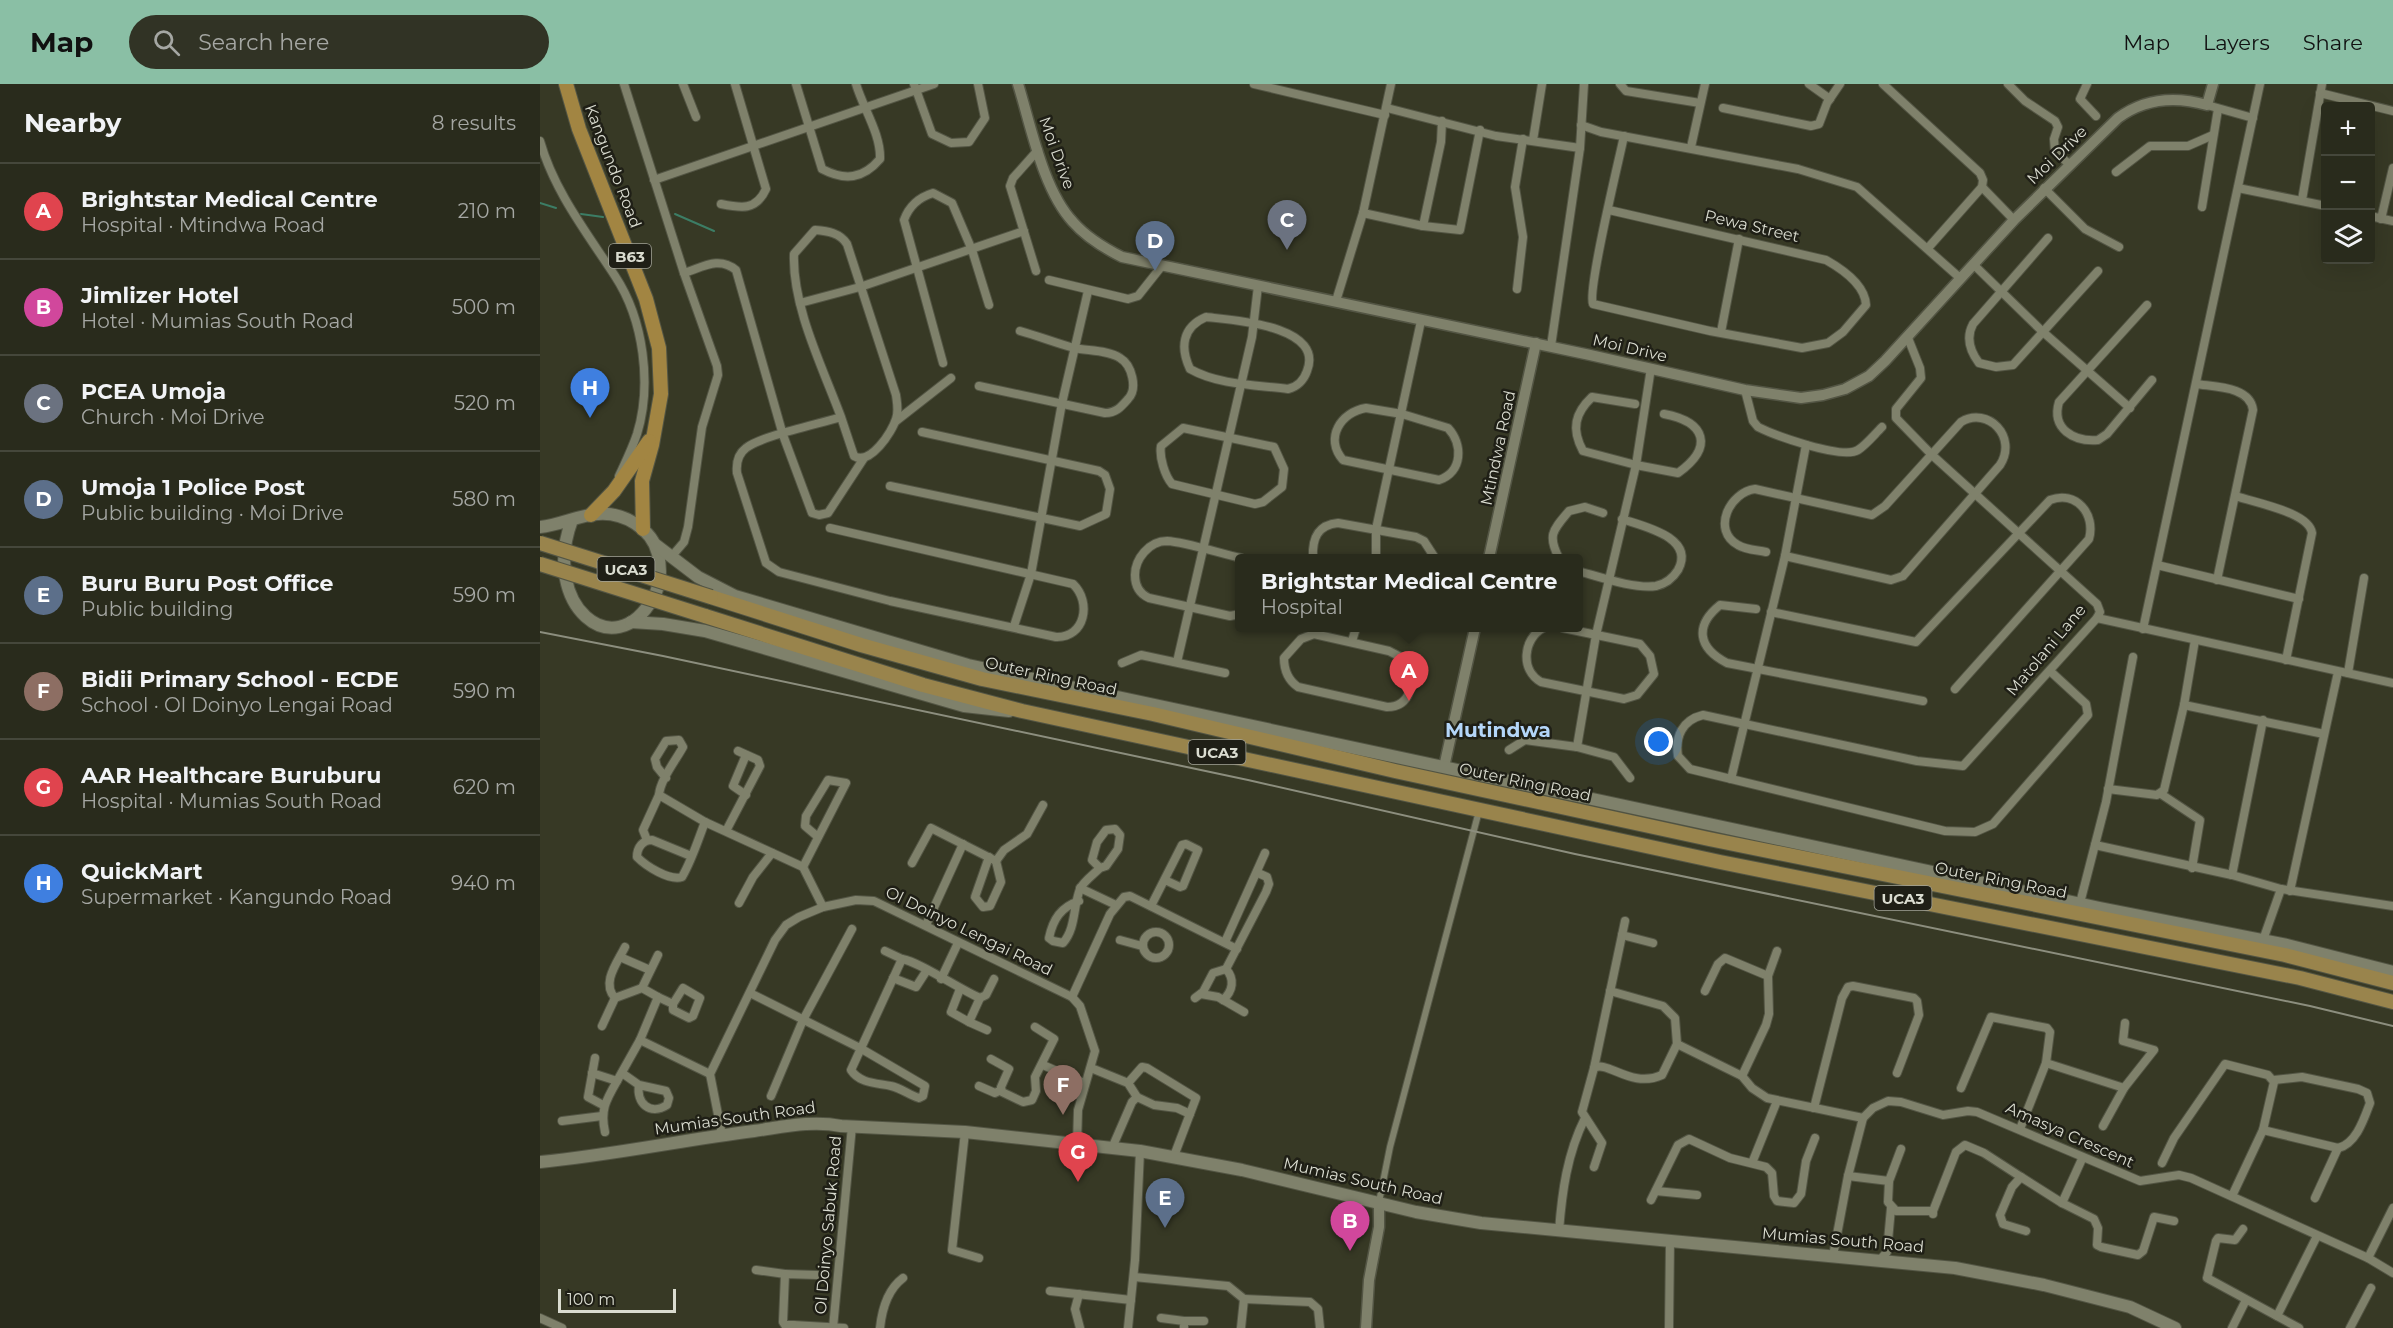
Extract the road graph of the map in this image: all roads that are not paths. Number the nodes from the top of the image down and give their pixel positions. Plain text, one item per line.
1 (566, 84) edge
2 (624, 84) edge
3 (683, 84) edge
4 (735, 84) edge
5 (796, 84) edge
6 (856, 84) edge
7 (934, 84) edge
8 (978, 84) edge
9 (1018, 84) edge
10 (1254, 84) edge
11 (1391, 84) edge
12 (1542, 84) edge
13 (1584, 84) edge
14 (1620, 84) edge
15 (1705, 84) edge
16 (1809, 84) edge
17 (1840, 84) edge
18 (1883, 84) edge
19 (2008, 84) edge
20 (2087, 84) edge
21 (2213, 84) edge
22 (2260, 84) edge
23 (915, 87) edge
24 (2321, 88) edge
25 (1830, 99) junction
26 (1700, 103) junction
27 (2213, 107) junction
28 (864, 108) junction
29 (1723, 108) dead end
30 (1386, 111) junction
31 (2393, 111) edge
32 (2096, 116) dead end
33 (696, 117) dead end
34 (2253, 118) junction
35 (1442, 121) junction
36 (1581, 125) junction
37 (807, 126) junction
38 (1480, 130) junction
39 (2213, 135) junction
40 (1624, 136) junction
41 (1523, 139) junction
42 (1533, 140) junction
43 (540, 141) edge
44 (754, 144) junction
45 (1691, 147) junction
46 (1580, 148) junction
47 (1038, 150) junction
48 (2068, 164) junction
49 (2393, 168) edge
50 (2116, 171) dead end
51 (654, 180) junction
52 (1982, 187) junction
53 (2044, 188) junction
54 (2238, 188) junction
55 (2302, 200) junction
56 (721, 204) dead end
57 (2321, 205) edge
58 (2202, 207) dead end
59 (1609, 210) junction
60 (1363, 213) junction
61 (2375, 218) edge
62 (2014, 219) junction
63 (2380, 219) junction
64 (2393, 221) edge
65 (1423, 226) junction
66 (1024, 231) junction
67 (1739, 238) junction
68 (2048, 238) dead end
69 (2118, 247) dead end
70 (1928, 248) junction
71 (972, 250) junction
72 (1973, 264) junction
73 (917, 266) junction
74 (1161, 267) junction
75 (1036, 271) dead end
76 (2098, 271) dead end
77 (684, 273) junction
78 (1960, 278) junction
79 (1049, 280) dead end
80 (1258, 286) junction
81 (860, 287) junction
82 (1517, 289) dead end
83 (1088, 291) junction
84 (1999, 292) junction
85 (1336, 301) junction
86 (800, 303) junction
87 (989, 305) dead end
88 (2147, 305) dead end
89 (1420, 321) junction
90 (1252, 323) junction
91 (1020, 331) dead end
92 (1721, 332) junction
93 (2043, 332) junction
94 (1908, 338) junction
95 (1536, 344) junction
96 (1551, 346) junction
97 (1075, 348) junction
98 (943, 363) dead end
99 (1651, 368) junction
100 (2090, 370) junction
101 (951, 378) dead end
102 (2152, 381) dead end
103 (1239, 383) junction
104 (2196, 384) junction
105 (980, 386) dead end
106 (1745, 390) junction
107 (1062, 403) junction
108 (1635, 404) dead end
109 (2130, 408) junction
110 (1402, 414) junction
111 (1664, 414) dead end
112 (841, 417) junction
113 (896, 422) junction
114 (1882, 428) dead end
115 (922, 432) dead end
116 (653, 434) junction
117 (783, 435) junction
118 (1227, 438) junction
119 (1806, 445) junction
120 (1932, 455) junction
121 (864, 458) junction
122 (1051, 460) junction
123 (1635, 465) junction
124 (1390, 472) junction
125 (890, 486) dead end
126 (614, 491) junction
127 (1977, 494) junction
128 (1215, 495) junction
129 (2236, 496) junction
130 (1797, 498) junction
131 (1603, 513) dead end
132 (591, 515) junction
133 (1043, 516) junction
134 (1622, 519) junction
135 (572, 520) junction
136 (540, 527) edge
137 (830, 528) dead end
138 (643, 529) junction
139 (1376, 529) junction
140 (2018, 531) junction
141 (540, 543) edge
142 (656, 545) junction
143 (1202, 550) junction
144 (1766, 552) dead end
145 (1313, 554) edge
146 (1376, 554) edge
147 (1432, 554) edge
148 (1491, 554) edge
149 (1557, 554) edge
150 (672, 556) junction
151 (1785, 556) junction
152 (1235, 557) edge
153 (540, 564) edge
154 (2157, 565) junction
155 (2062, 570) junction
156 (1583, 572) edge
157 (1031, 574) junction
158 (2364, 578) dead end
159 (1608, 579) junction
160 (2217, 580) junction
161 (546, 582) dead end
162 (2299, 598) junction
163 (1190, 609) junction
164 (1756, 609) dead end
165 (1771, 612) junction
166 (1235, 615) edge
167 (569, 618) dead end
168 (2097, 618) junction
169 (631, 622) junction
170 (1014, 626) junction
171 (2143, 629) junction
172 (1355, 632) edge
173 (1474, 632) edge
174 (1538, 632) edge
175 (1583, 632) edge
176 (1596, 635) junction
177 (2195, 640) junction
178 (1352, 641) junction
179 (2133, 657) dead end
180 (2286, 660) junction
181 (1177, 662) junction
182 (1122, 663) dead end
183 (1758, 669) junction
184 (2050, 671) junction
185 (2338, 672) junction
186 (1225, 673) dead end
187 (2348, 673) junction
188 (1025, 679) junction
189 (2393, 682) edge
190 (1955, 688) dead end
191 (1042, 692) junction
192 (1585, 692) junction
193 (1923, 701) dead end
194 (2184, 705) junction
195 (1022, 711) junction
196 (2263, 720) junction
197 (1745, 726) junction
198 (2325, 734) junction
199 (1577, 747) junction
200 (1509, 750) dead end
201 (1444, 768) junction
202 (666, 778) dead end
203 (1630, 778) dead end
204 (1731, 779) junction
205 (2108, 789) junction
206 (2161, 794) junction
207 (659, 795) junction
208 (746, 795) junction
209 (1043, 805) dead end
210 (1479, 810) junction
211 (705, 822) junction
212 (726, 831) junction
213 (818, 837) junction
214 (647, 840) junction
215 (963, 844) junction
216 (2095, 845) junction
217 (772, 853) junction
218 (1265, 853) dead end
219 (691, 856) junction
220 (992, 859) junction
221 (912, 863) dead end
222 (802, 867) junction
223 (1100, 868) junction
224 (2192, 868) junction
225 (1258, 873) junction
226 (2232, 875) junction
227 (1165, 880) junction
228 (1080, 888) junction
229 (2285, 890) junction
230 (2062, 899) junction
231 (1079, 901) junction
232 (739, 903) dead end
233 (2080, 903) junction
234 (2040, 904) junction
235 (1116, 905) junction
236 (1151, 906) junction
237 (2393, 906) edge
238 (823, 908) junction
239 (1169, 914) junction
240 (1625, 921) dead end
241 (926, 925) junction
242 (852, 929) dead end
243 (1162, 933) junction
244 (1622, 935) junction
245 (1120, 940) dead end
246 (2263, 940) junction
247 (1225, 942) junction
248 (958, 943) junction
249 (1653, 943) dead end
250 (1142, 946) junction
251 (625, 947) dead end
252 (1237, 949) junction
253 (885, 951) dead end
254 (1777, 951) dead end
255 (658, 954) dead end
256 (620, 957) junction
257 (903, 959) junction
258 (1226, 969) junction
259 (650, 970) junction
260 (927, 970) junction
261 (2393, 972) edge
262 (1768, 976) junction
263 (893, 978) junction
264 (941, 979) junction
265 (994, 979) dead end
266 (2393, 982) edge
267 (642, 988) junction
268 (960, 989) junction
269 (1610, 991) junction
270 (1706, 991) dead end
271 (750, 993) junction
272 (658, 997) junction
273 (1072, 997) junction
274 (615, 998) junction
275 (980, 998) junction
276 (1223, 1000) junction
277 (2393, 1002) edge
278 (673, 1004) dead end
279 (1244, 1012) dead end
280 (802, 1020) junction
281 (969, 1022) junction
282 (2125, 1023) dead end
283 (602, 1026) dead end
284 (1035, 1027) dead end
285 (987, 1030) dead end
286 (640, 1040) junction
287 (1677, 1044) junction
288 (860, 1048) junction
289 (595, 1058) dead end
290 (991, 1059) dead end
291 (2046, 1063) junction
292 (1043, 1065) junction
293 (1090, 1068) junction
294 (1594, 1068) junction
295 (592, 1073) junction
296 (622, 1073) junction
297 (1897, 1073) dead end
298 (710, 1074) junction
299 (1742, 1076) junction
300 (2274, 1080) junction
301 (617, 1081) junction
302 (1084, 1083) junction
303 (1128, 1083) junction
304 (639, 1085) dead end
305 (979, 1086) dead end
306 (1961, 1088) dead end
307 (2124, 1088) junction
308 (1001, 1090) junction
309 (771, 1096) dead end
310 (1137, 1097) junction
311 (1777, 1101) junction
312 (603, 1105) junction
313 (1814, 1108) junction
314 (1190, 1114) junction
315 (602, 1116) junction
316 (1585, 1118) junction
317 (1863, 1118) junction
318 (562, 1121) dead end
319 (852, 1126) junction
320 (2103, 1126) dead end
321 (2020, 1129) junction
322 (2263, 1130) junction
323 (605, 1132) dead end
324 (965, 1132) junction
325 (722, 1135) junction
326 (1815, 1138) dead end
327 (1077, 1145) junction
328 (1112, 1148) junction
329 (2338, 1148) junction
330 (1901, 1149) dead end
331 (1140, 1151) junction
332 (1174, 1156) junction
333 (2082, 1159) junction
334 (540, 1162) edge
335 (1752, 1163) junction
336 (2162, 1163) dead end
337 (1594, 1167) dead end
338 (1848, 1176) junction
339 (2021, 1177) junction
340 (1889, 1181) junction
341 (1656, 1191) junction
342 (1696, 1195) dead end
343 (2232, 1196) junction
344 (2315, 1198) dead end
345 (1651, 1200) dead end
346 (1378, 1202) junction
347 (2062, 1203) junction
348 (1400, 1208) junction
349 (1891, 1208) junction
350 (2393, 1208) edge
351 (2174, 1221) dead end
352 (1379, 1227) junction
353 (2243, 1229) dead end
354 (1559, 1231) junction
355 (2026, 1231) dead end
356 (2317, 1236) junction
357 (1671, 1241) junction
358 (1833, 1256) junction
359 (979, 1258) dead end
360 (2368, 1258) junction
361 (1879, 1261) junction
362 (756, 1270) dead end
363 (2393, 1273) edge
364 (785, 1274) junction
365 (817, 1275) dead end
366 (1134, 1277) junction
367 (903, 1278) dead end
368 (2371, 1288) dead end
369 (1050, 1291) dead end
370 (1079, 1294) junction
371 (1131, 1299) junction
372 (1244, 1299) junction
373 (2246, 1300) junction
374 (2277, 1316) junction
375 (540, 1318) edge
376 (1161, 1318) dead end
377 (1204, 1321) dead end
378 (1184, 1324) edge
379 (793, 1326) edge
380 (833, 1327) edge
381 (562, 1328) edge
382 (844, 1328) edge
383 (880, 1328) edge
384 (1080, 1328) edge
385 (1128, 1328) edge
386 (1241, 1328) edge
387 (1320, 1328) edge
388 (1366, 1328) edge
389 (1669, 1328) edge
390 (2175, 1328) edge
391 (2232, 1328) edge
392 (2299, 1328) edge
393 (2350, 1328) edge

1 - 116 highway, Kangundo Road / B63
2 - 51 street
3 - 33 street
4 - 44 street
5 - 37 street
6 - 28 street
7 - 23 street
8 - 23 street
9 - 47 street, Moi Drive
10 - 30 street
11 - 30 street
12 - 42 street
13 - 36 street
14 - 26 street
15 - 26 street
16 - 25 street
17 - 25 street
18 - 52 street
19 - 48 street
20 - 32 street
21 - 27 street
22 - 34 street
23 - 28 street
24 - 31 street
24 - 55 street
25 - 29 street
26 - 45 street
27 - 34 street
27 - 39 street
27 - 48 street, Moi Drive
28 - 37 street
28 - 37 street
30 - 35 street
30 - 60 street
34 - 54 street
35 - 38 street
35 - 65 street
36 - 40 street
36 - 46 street
37 - 44 street
38 - 41 street
38 - 65 street
39 - 50 street
39 - 58 street
40 - 45 street
40 - 59 street
41 - 42 street
41 - 82 street
42 - 46 street
43 - 126 street
44 - 51 street
44 - 56 street
45 - 70 street
46 - 96 street
47 - 66 street
47 - 74 street, Moi Drive
48 - 53 street, Moi Drive
49 - 63 street
51 - 77 street
52 - 62 street
52 - 70 street
53 - 62 street, Moi Drive
53 - 69 street
54 - 55 street
54 - 104 street
55 - 57 street
59 - 67 street, Pewa Street
59 - 92 street
60 - 65 street
60 - 85 street
61 - 63 street
62 - 72 street, Moi Drive
63 - 64 street
66 - 71 street
66 - 75 street
67 - 92 street
67 - 92 street, Pewa Street
68 - 84 street
70 - 78 street
71 - 73 street
71 - 73 street
71 - 87 street
72 - 78 street, Moi Drive
72 - 84 street
73 - 81 street
73 - 98 street
74 - 80 street, Moi Drive
74 - 83 street
76 - 93 street
77 - 117 street
77 - 150 street
78 - 94 street, Moi Drive
79 - 83 street
80 - 85 street, Moi Drive
80 - 90 street
81 - 86 street
81 - 86 street
81 - 113 street
83 - 97 street
84 - 93 street
84 - 93 street
85 - 89 street, Moi Drive
86 - 112 street
88 - 100 street
89 - 95 street, Moi Drive
89 - 110 street
90 - 103 street
90 - 103 street
90 - 103 street
91 - 97 street
93 - 100 street
94 - 106 street, Moi Drive
94 - 120 street, Matolani Lane
95 - 96 street, Moi Drive
95 - 148 street, Mtindwa Road
96 - 99 street, Moi Drive
97 - 107 street
97 - 107 street
99 - 106 street, Moi Drive
99 - 123 street
100 - 109 street
100 - 109 street
101 - 113 street
102 - 109 street
103 - 118 street
104 - 129 street
104 - 154 street
105 - 107 street
106 - 119 street
107 - 122 street
108 - 123 street
110 - 124 street
110 - 124 street
110 - 124 street
111 - 123 street
112 - 117 street
112 - 121 street
113 - 121 street
114 - 119 street
115 - 122 street
116 - 126 highway
116 - 138 highway, Kangundo Road
117 - 121 street
117 - 170 street
118 - 128 street
118 - 128 street
118 - 128 street
119 - 130 street
120 - 127 street, Matolani Lane
120 - 127 street
120 - 130 street
122 - 133 street
122 - 133 street
123 - 134 street
124 - 139 street
125 - 133 street
126 - 132 highway
127 - 140 street, Matolani Lane
127 - 151 street
128 - 143 street
129 - 160 street
129 - 162 street
130 - 144 street
130 - 151 street
131 - 149 street
132 - 135 main road
132 - 138 main road
133 - 157 street
134 - 159 street
134 - 159 street
135 - 136 main road
135 - 161 main road
137 - 157 street
138 - 142 main road
139 - 145 street
139 - 146 street
139 - 147 street
140 - 155 street, Matolani Lane
140 - 155 street
140 - 165 street
141 - 191 main road, Outer Ring Road / UCA3, bridge
142 - 150 main road, UCA3
142 - 169 main road
143 - 152 street
143 - 163 street
143 - 163 street
150 - 188 main road, UCA3
151 - 165 street
153 - 195 main road, UCA3, bridge
154 - 160 street
154 - 171 street
155 - 168 street, Matolani Lane
155 - 190 street
156 - 159 street
157 - 170 street
157 - 170 street
158 - 187 street
159 - 176 street
160 - 162 street
162 - 180 street
163 - 166 street
163 - 181 street
164 - 183 street
165 - 183 street
167 - 169 main road
168 - 171 street
168 - 184 street, Matolani Lane
169 - 195 main road, UCA3
171 - 177 street
172 - 178 street
173 - 201 street
174 - 192 street
175 - 176 street
176 - 192 street
176 - 192 street
177 - 180 street
177 - 194 street
178 - 178 street
179 - 205 street
180 - 185 street
181 - 182 street
181 - 186 street
183 - 193 street
183 - 197 street
184 - 197 street, Matolani Lane
184 - 204 street
185 - 187 street
185 - 198 street
187 - 189 street
188 - 191 main road
188 - 201 main road, UCA3
191 - 234 main road, Outer Ring Road / UCA3
192 - 199 street
194 - 196 street
194 - 206 street
195 - 210 main road, UCA3
196 - 198 street
196 - 226 street
197 - 204 street
197 - 204 street
198 - 229 street
199 - 200 street
199 - 203 street
201 - 230 main road, UCA3
202 - 207 street
205 - 206 street
205 - 216 street
206 - 224 street
207 - 211 street
207 - 214 street
208 - 208 street
208 - 212 street
209 - 220 street
210 - 277 main road, UCA3
210 - 346 street
211 - 212 street
211 - 219 street
212 - 217 street
213 - 213 street
213 - 222 street
214 - 219 street
214 - 219 street
215 - 220 street
215 - 221 street
215 - 241 street
216 - 224 street
216 - 233 street
217 - 222 street
217 - 232 street
218 - 225 street
220 - 220 street
222 - 238 street
223 - 223 street
223 - 228 street
224 - 226 street
225 - 247 street
225 - 252 street
226 - 229 street
227 - 227 street
227 - 236 street
228 - 231 street
228 - 235 street
229 - 237 street
229 - 246 street
230 - 233 main road, Outer Ring Road / UCA3
230 - 234 main road
231 - 231 street
233 - 246 main road, Outer Ring Road / UCA3
234 - 266 main road, Outer Ring Road / UCA3
235 - 236 street
235 - 273 street
236 - 239 street
238 - 241 street, Ol Doinyo Lengai Road
238 - 271 street, Ol Doinyo Lengai Road
239 - 243 street
239 - 247 street
240 - 244 street
241 - 248 street, Ol Doinyo Lengai Road
242 - 280 street
243 - 250 street
243 - 250 street
244 - 249 street
244 - 269 street
245 - 250 street
246 - 261 main road, Outer Ring Road / UCA3
247 - 252 street
248 - 264 street
248 - 273 street, Ol Doinyo Lengai Road
251 - 256 street
252 - 258 street
253 - 257 street
254 - 262 street
255 - 259 street
256 - 259 street
256 - 274 street
257 - 260 street
257 - 263 street
258 - 276 street
258 - 276 street
259 - 267 street
260 - 263 street
260 - 264 street
262 - 270 street
262 - 299 street
263 - 288 street
264 - 268 street
265 - 275 street
267 - 272 street
267 - 274 street
268 - 275 street
268 - 281 street
269 - 287 street
269 - 294 street
271 - 280 street
271 - 298 street, Ol Doinyo Lengai Road
272 - 278 street
272 - 286 street
273 - 293 street
274 - 283 street
275 - 281 street
276 - 279 street
280 - 288 street
280 - 309 street
281 - 285 street
282 - 307 street
284 - 292 street
286 - 296 street
286 - 298 street
287 - 294 street
287 - 299 street
288 - 288 street
289 - 295 street
290 - 308 street
291 - 306 street
291 - 307 street
291 - 321 street
292 - 302 street
292 - 308 street
293 - 302 street
293 - 303 street
294 - 316 street
295 - 301 street
295 - 312 street
296 - 301 street
296 - 304 street
297 - 313 street
298 - 325 street
299 - 311 street
300 - 322 street
300 - 329 street
300 - 336 street
301 - 312 street
302 - 327 street
303 - 310 street
303 - 314 street
305 - 308 street
307 - 320 street
310 - 314 street
310 - 328 street
311 - 313 street
311 - 335 street
312 - 315 street
313 - 317 street
314 - 332 street
315 - 318 street
315 - 323 street
316 - 337 street
316 - 354 street
317 - 321 street, Amasya Crescent
317 - 338 street
319 - 324 main road, Mumias South Road
319 - 325 main road, Mumias South Road
319 - 380 street, Ol Doinyo Sabuk Road
321 - 333 street, Amasya Crescent
322 - 329 street
322 - 343 street
324 - 327 main road, Mumias South Road
324 - 359 street
325 - 334 main road, Mumias South Road
326 - 335 street
327 - 328 main road, Mumias South Road
328 - 331 main road, Mumias South Road
329 - 344 street
330 - 340 street
331 - 332 main road, Mumias South Road
331 - 366 street
332 - 346 main road, Mumias South Road
333 - 343 street, Amasya Crescent
333 - 347 street
335 - 341 street
338 - 340 street
338 - 358 street
339 - 347 street
339 - 349 street
339 - 355 street
340 - 349 street
341 - 342 street
341 - 345 street
343 - 356 street, Amasya Crescent
346 - 348 main road, Mumias South Road
346 - 352 street
347 - 351 street
348 - 352 street
348 - 354 main road, Mumias South Road
349 - 361 street
350 - 360 street
352 - 388 street
353 - 373 street
354 - 357 main road, Mumias South Road
356 - 360 street, Amasya Crescent
356 - 374 street
357 - 358 main road, Mumias South Road
357 - 389 street
358 - 361 main road, Mumias South Road
360 - 363 street, Amasya Crescent
361 - 390 main road, Mumias South Road
362 - 364 street
364 - 365 street
364 - 379 street
366 - 371 street
366 - 372 street
367 - 383 street
368 - 393 street
369 - 370 street
370 - 371 street
370 - 384 street
371 - 385 street
372 - 386 street
372 - 387 street
373 - 374 street
373 - 391 street
374 - 392 street
375 - 381 street
376 - 378 street
377 - 378 street
379 - 380 street
380 - 382 street

